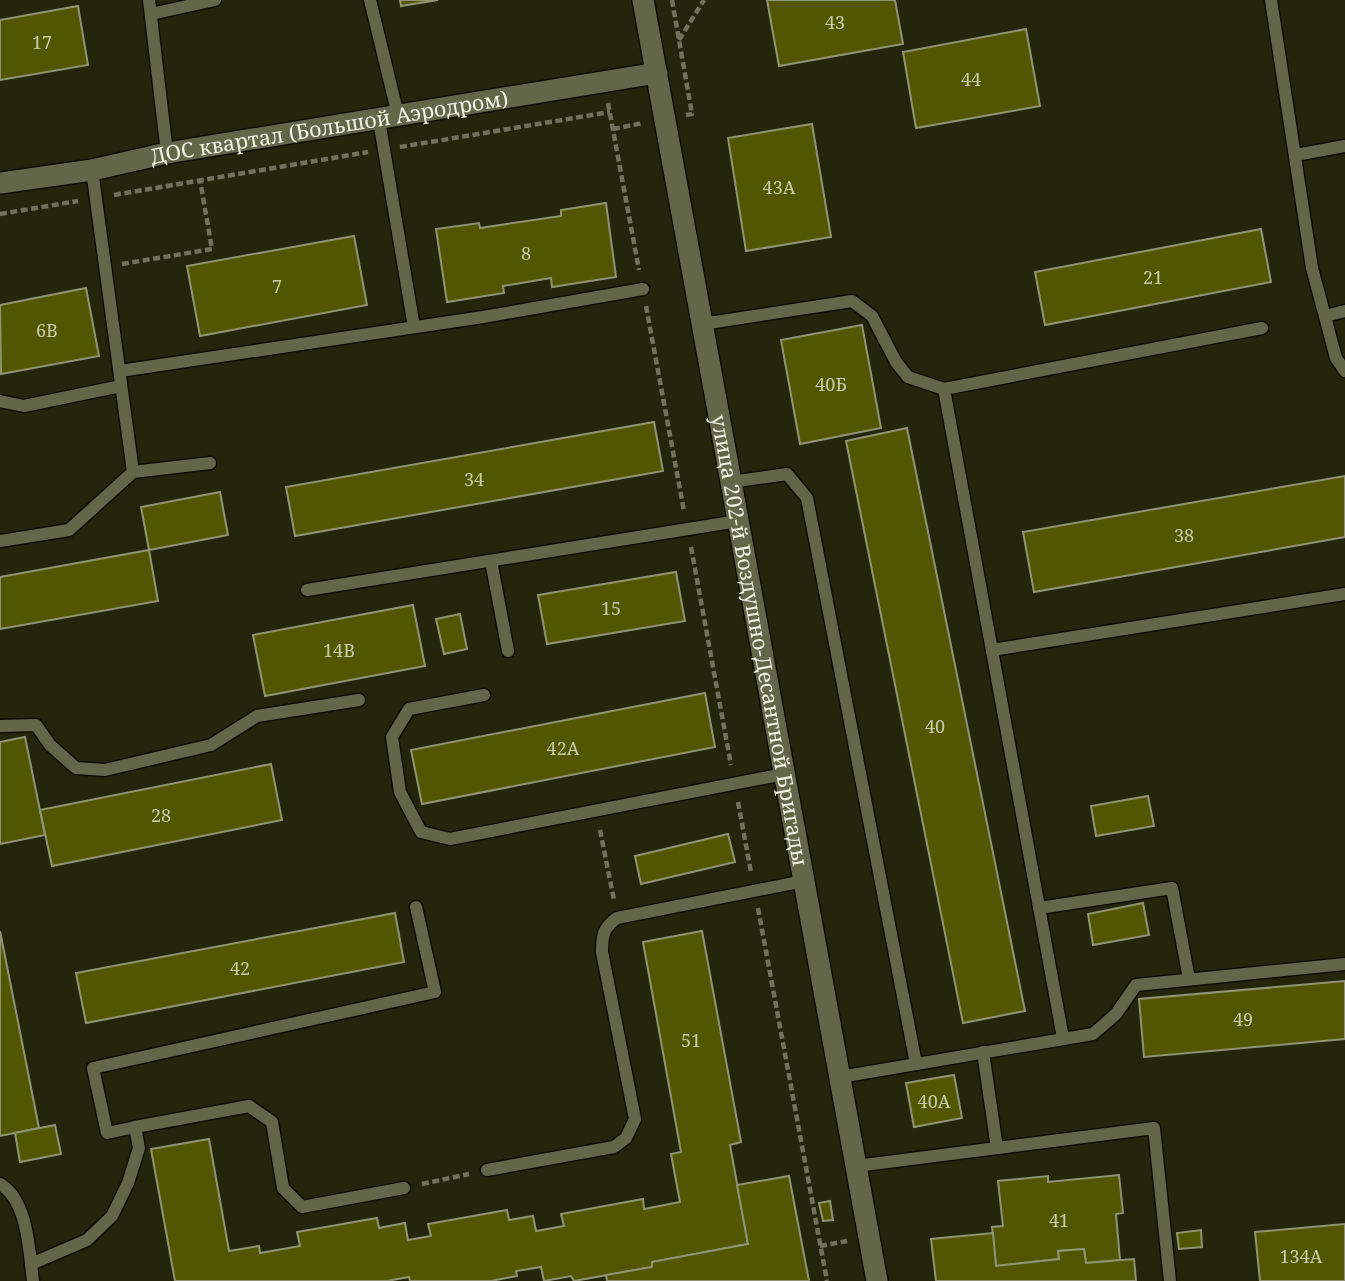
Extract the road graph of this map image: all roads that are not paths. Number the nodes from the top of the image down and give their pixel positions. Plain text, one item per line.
1 (149, 0) edge
2 (215, 0) edge
3 (370, 0) edge
4 (643, 0) edge
5 (1271, 0) edge
6 (151, 14) junction
7 (657, 73) junction
8 (389, 117) junction
9 (1345, 146) edge
10 (167, 153) junction
11 (1296, 155) junction
12 (92, 170) junction
13 (0, 183) edge
14 (643, 289) road end
15 (1345, 312) edge
16 (1325, 316) junction
17 (702, 324) junction
18 (414, 327) junction
19 (1262, 328) dead end
20 (120, 371) junction
21 (1345, 371) edge
22 (121, 386) junction
23 (944, 389) junction
24 (0, 401) edge
25 (211, 463) dead end
26 (133, 472) junction
27 (731, 482) junction
28 (738, 522) junction
29 (0, 541) edge
30 (491, 561) junction
31 (307, 590) dead end
32 (1345, 594) edge
33 (992, 650) junction
34 (508, 651) dead end
35 (484, 695) dead end
36 (359, 699) dead end
37 (0, 726) edge
38 (784, 774) junction
39 (804, 881) junction
40 (416, 907) dead end
41 (1040, 908) junction
42 (1345, 964) edge
43 (1189, 979) junction
44 (1063, 1038) junction
45 (983, 1052) junction
46 (916, 1064) junction
47 (840, 1077) junction
48 (135, 1127) junction
49 (997, 1148) junction
50 (856, 1166) junction
51 (487, 1170) road end
52 (0, 1184) edge
53 (404, 1188) road end
54 (31, 1264) junction
55 (33, 1281) edge
56 (877, 1281) edge
57 (1170, 1281) edge

1 - 6 lane
2 - 6 lane
3 - 8 lane
4 - 7 street, улица 202-й Воздушно-Десантной Бригады
5 - 11 lane
6 - 10 lane
7 - 8 street, ДОС квартал (Большой Аэродром)
7 - 17 street, улица 202-й Воздушно-Десантной Бригады
8 - 10 street, ДОС квартал (Большой Аэродром)
8 - 18 lane
9 - 11 lane
10 - 12 street, ДОС квартал (Большой Аэродром)
11 - 16 lane
12 - 13 street, ДОС квартал (Большой Аэродром)
12 - 20 lane
14 - 18 lane
15 - 16 lane
16 - 21 lane
17 - 23 lane
17 - 27 street, улица 202-й Воздушно-Десантной Бригады
18 - 20 lane
19 - 23 lane
20 - 22 lane
22 - 24 lane
22 - 26 lane
23 - 33 lane
25 - 26 lane
26 - 29 lane
27 - 28 street, улица 202-й Воздушно-Десантной Бригады
27 - 46 lane
28 - 30 lane
28 - 38 street, улица 202-й Воздушно-Десантной Бригады
30 - 31 lane
30 - 34 lane
32 - 33 lane
33 - 41 lane
35 - 38 lane
36 - 37 lane
38 - 39 street, улица 202-й Воздушно-Десантной Бригады
39 - 47 street, улица 202-й Воздушно-Десантной Бригады
39 - 51 lane
40 - 48 lane
41 - 43 lane
41 - 44 lane
42 - 43 lane
43 - 44 lane
44 - 45 lane
45 - 46 lane
45 - 49 lane
46 - 47 lane
47 - 50 street, улица 202-й Воздушно-Десантной Бригады
48 - 53 lane
48 - 54 lane
49 - 50 lane
49 - 57 lane
50 - 56 street, улица 202-й Воздушно-Десантной Бригады
52 - 54 lane
54 - 55 lane

